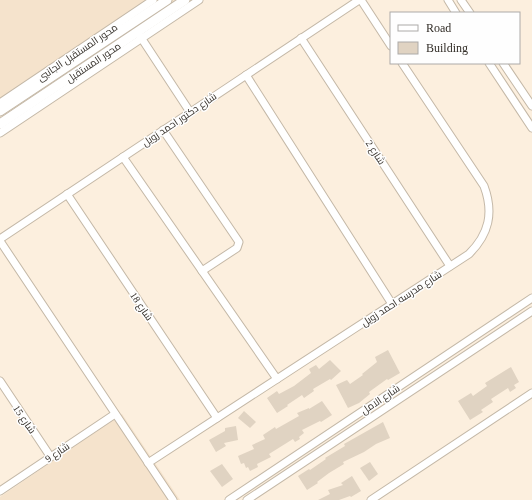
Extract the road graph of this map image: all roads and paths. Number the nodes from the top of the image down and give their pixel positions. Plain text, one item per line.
1 (153, 0) edge
2 (167, 0) edge
3 (185, 0) edge
4 (199, 0) edge
5 (360, 0) edge
6 (448, 0) edge
7 (461, 0) edge
8 (455, 12) edge
9 (469, 12) edge
10 (132, 24) junction
11 (139, 35) junction
12 (301, 38) junction
13 (390, 45) edge
14 (403, 64) edge
15 (490, 64) edge
16 (504, 64) edge
17 (246, 75) junction
18 (1, 101) edge
19 (532, 106) edge
20 (0, 111) edge
21 (190, 112) junction
22 (0, 124) edge
23 (532, 128) edge
24 (163, 130) junction
25 (0, 133) edge
26 (123, 157) junction
27 (67, 194) junction
28 (0, 240) edge
29 (450, 266) junction
30 (202, 271) junction
31 (532, 298) edge
32 (392, 304) junction
33 (532, 311) edge
34 (277, 379) junction
35 (0, 381) edge
36 (532, 393) edge
37 (115, 414) junction
38 (217, 418) junction
39 (50, 456) junction
40 (148, 463) junction
41 (0, 491) edge
42 (173, 500) edge
43 (229, 500) edge
44 (247, 500) edge
45 (371, 500) edge

1 - 18 street, محور المستقبل الجانبى
2 - 10 street, محور المستقبل
3 - 11 street, محور المستقبل
4 - 11 street
5 - 12 street, شارع دكتور احمد زويل
5 - 13 street
6 - 8 street
7 - 9 street
10 - 11 street
10 - 20 street, محور المستقبل
11 - 21 street
11 - 22 street, محور المستقبل
11 - 25 street
12 - 17 street, شارع دكتور احمد زويل
12 - 29 street, شارع 2
14 - 29 street, شارع مدرسه احمد زويل
15 - 23 street
16 - 19 street
17 - 21 street, شارع دكتور احمد زويل
17 - 32 street
21 - 24 street, شارع دكتور احمد زويل
24 - 26 street, شارع دكتور احمد زويل
24 - 30 street
26 - 27 street, شارع دكتور احمد زويل
26 - 30 street
27 - 28 street, شارع دكتور احمد زويل
27 - 38 street, شارع 18
28 - 37 street
29 - 32 street, شارع مدرسه احمد زويل
30 - 34 street
31 - 43 street, شارع الامل
32 - 34 street, شارع مدرسه احمد زويل
33 - 44 street, شارع الامل
34 - 38 street, شارع مدرسه احمد زويل
35 - 39 street, شارع 15
36 - 45 street
37 - 39 street, شارع 9
37 - 40 street
38 - 40 street, شارع مدرسه احمد زويل
39 - 41 street, شارع 9
40 - 42 street

